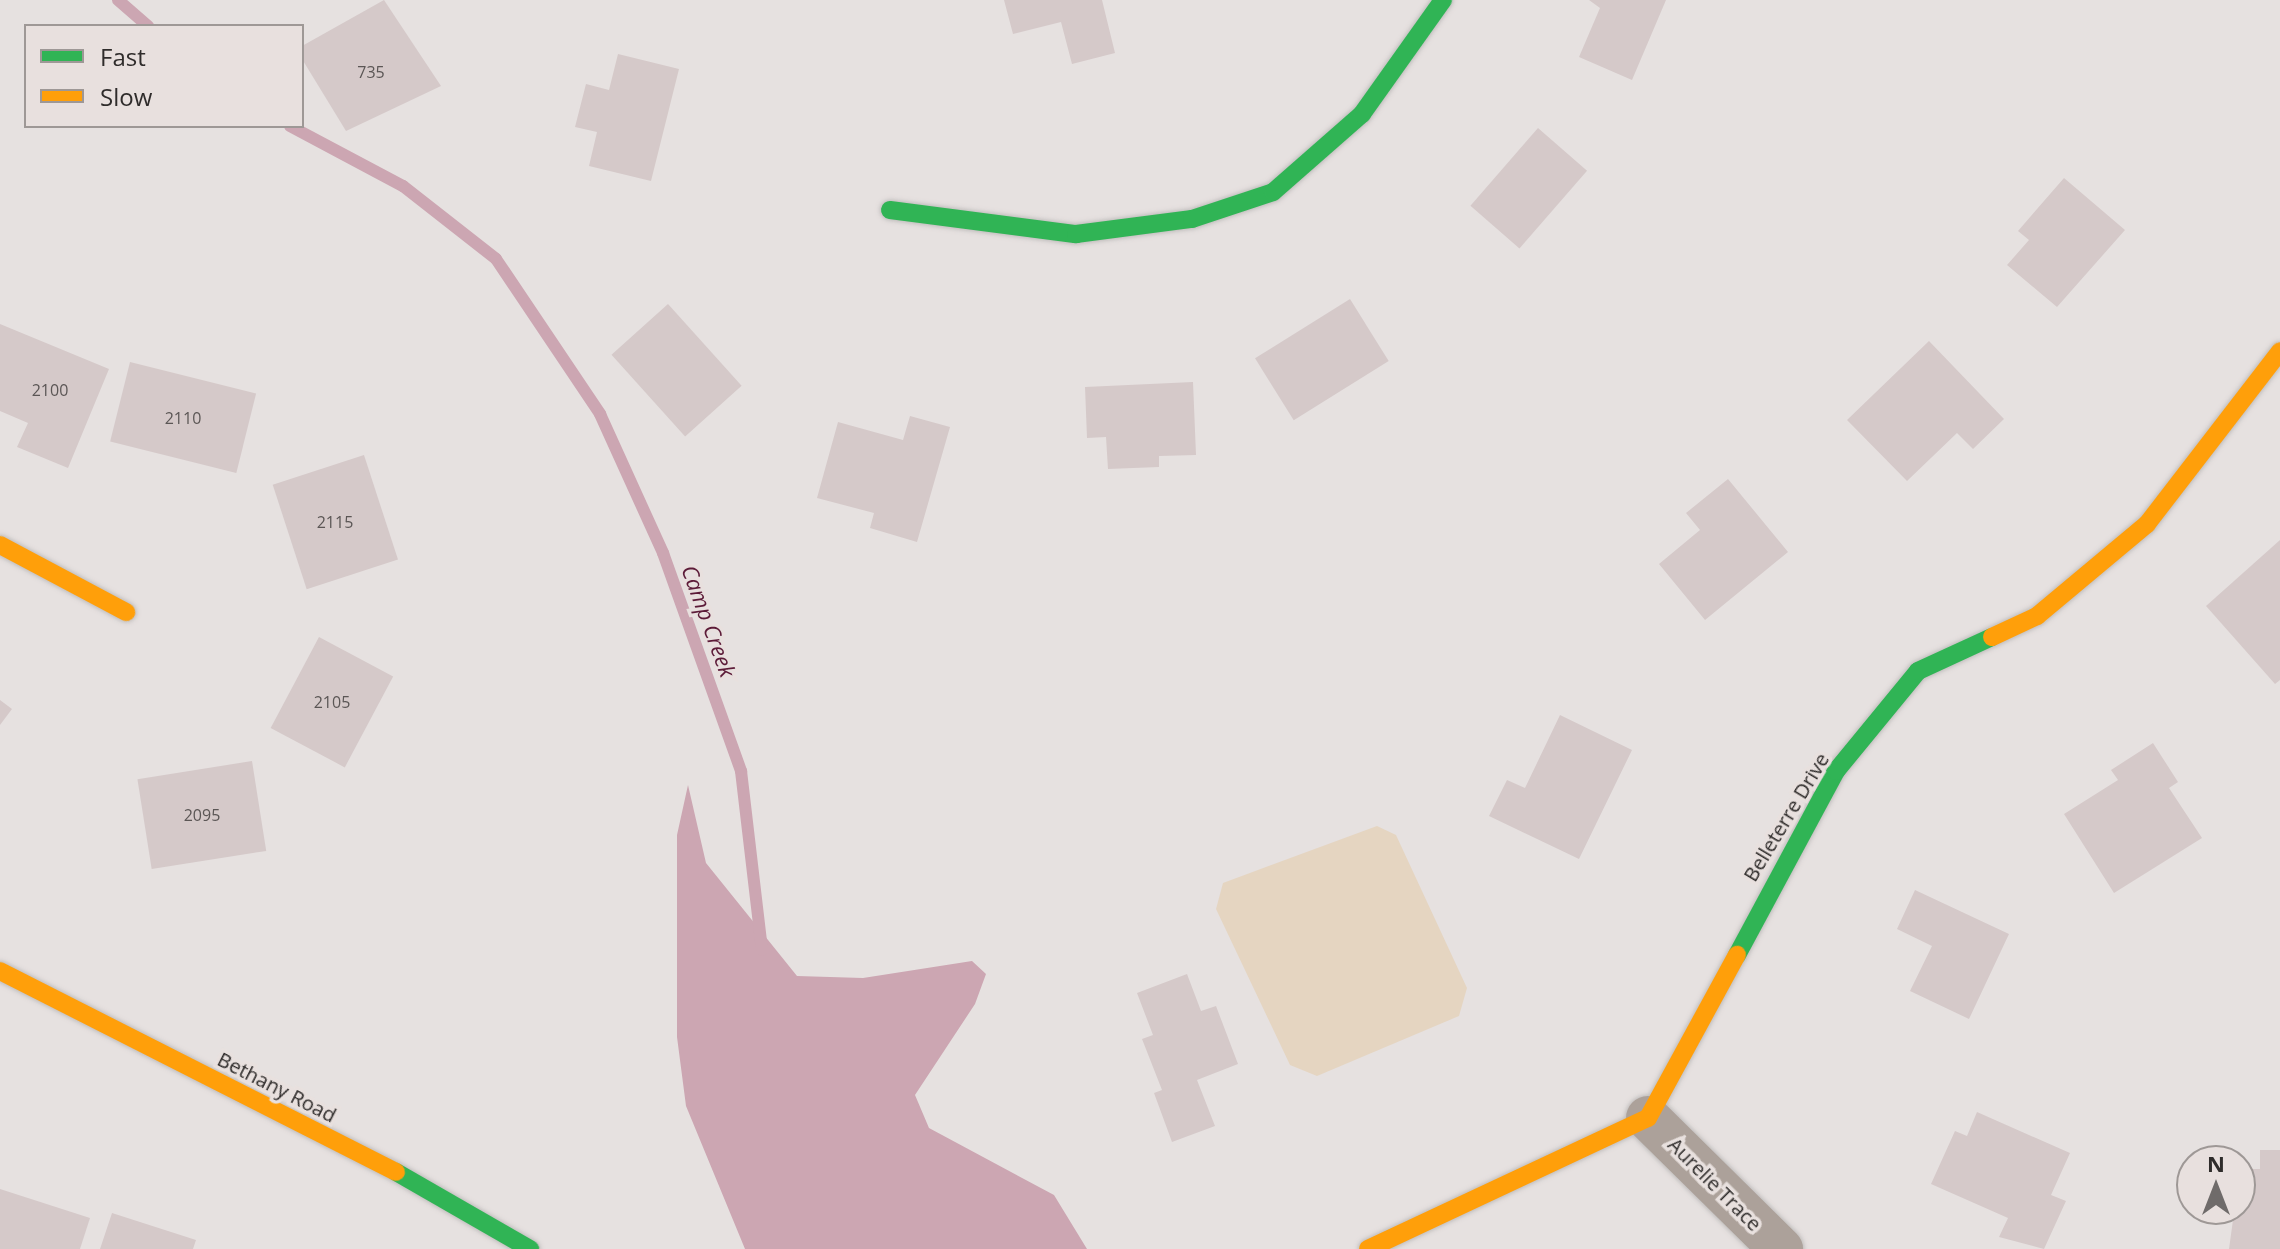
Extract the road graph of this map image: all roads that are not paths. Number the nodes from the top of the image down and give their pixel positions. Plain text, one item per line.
1 (1443, 0) edge
2 (890, 210) dead end
3 (2280, 351) edge
4 (0, 545) edge
5 (126, 612) dead end
6 (0, 971) edge
7 (1648, 1118) junction
8 (530, 1249) edge
9 (1368, 1249) edge
10 (1781, 1249) edge

1 - 2 street
3 - 7 street, Belleterre Drive
4 - 5 street
6 - 8 street, Bethany Road
7 - 9 street
7 - 10 street, Aurelie Trace

